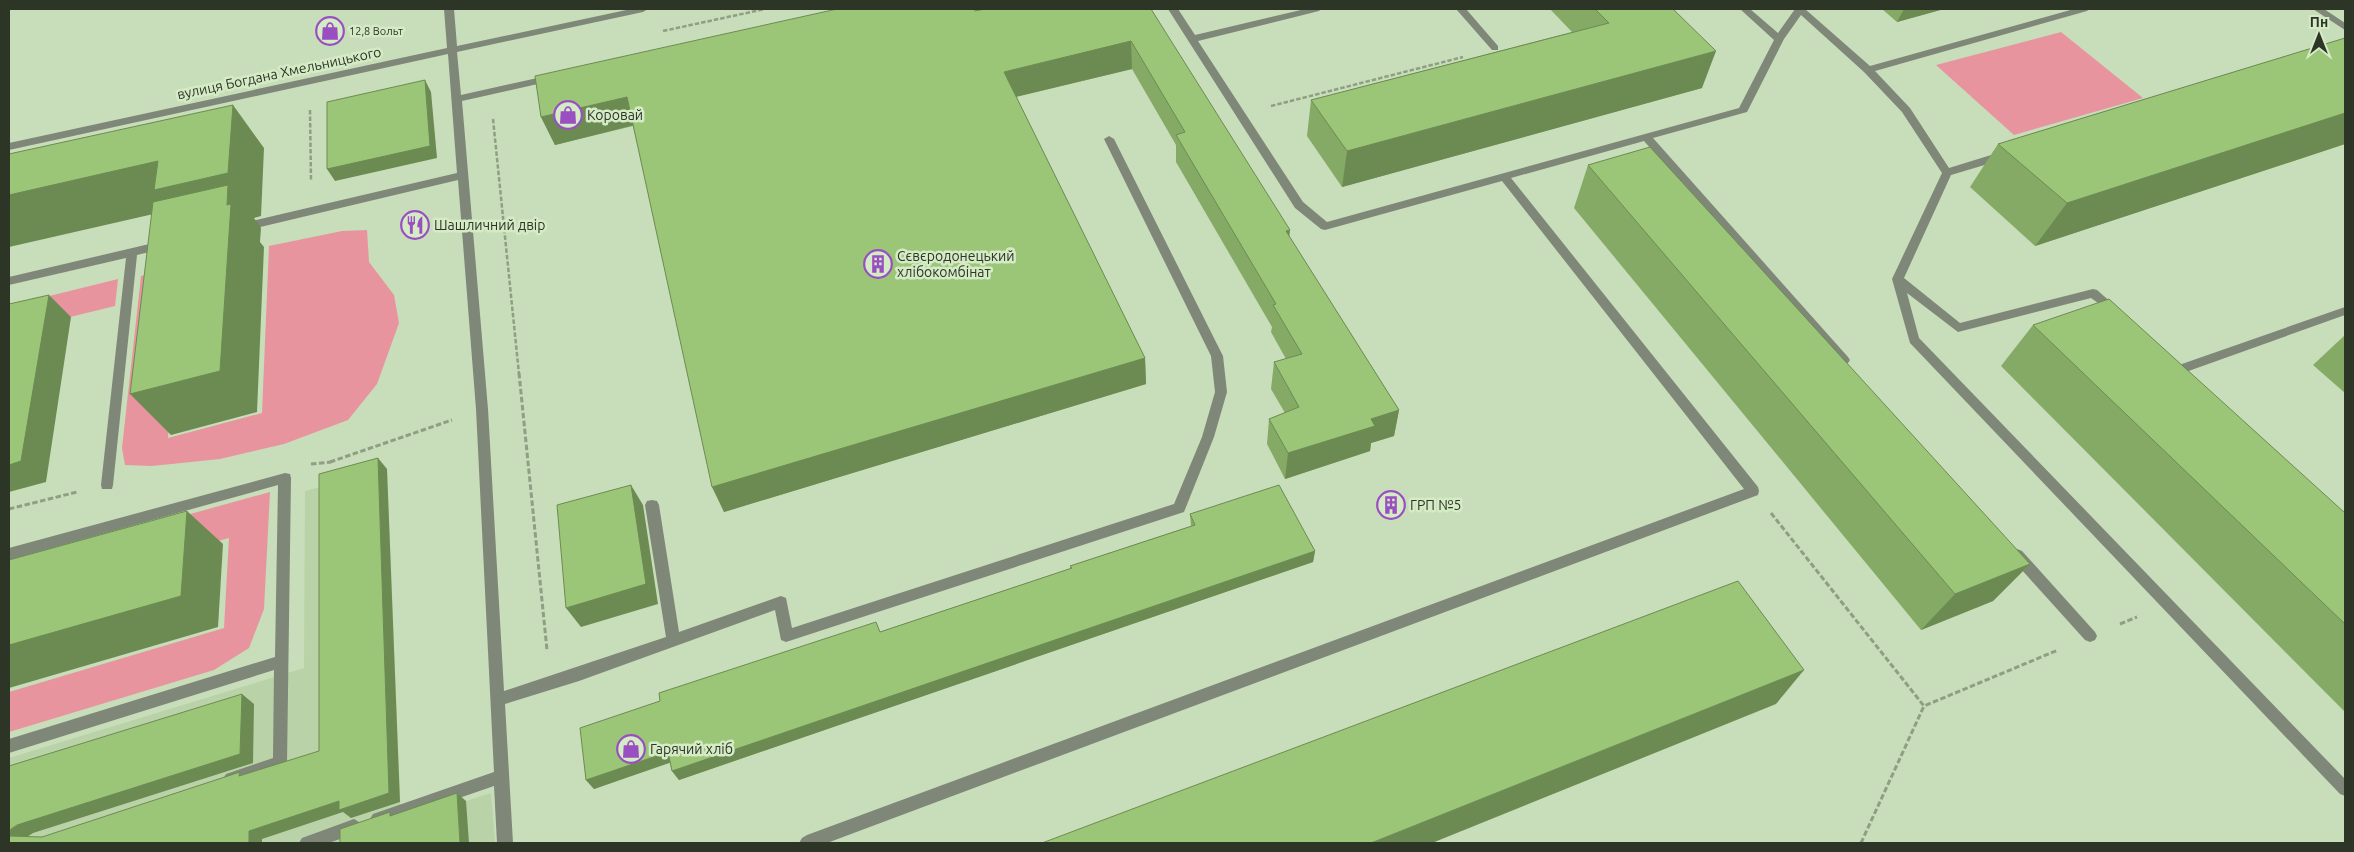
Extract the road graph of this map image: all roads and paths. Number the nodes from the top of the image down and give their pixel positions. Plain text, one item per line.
1 (449, 9) edge
2 (643, 9) edge
3 (1173, 9) edge
4 (1316, 9) edge
5 (1461, 9) edge
6 (1745, 9) edge
7 (1800, 9) edge
8 (2084, 9) edge
9 (2318, 9) edge
10 (2345, 27) edge
11 (1192, 39) junction
12 (1779, 39) junction
13 (1495, 48) joint
14 (453, 49) junction
15 (1868, 70) junction
16 (561, 76) edge
17 (491, 91) junction
18 (456, 99) junction
19 (310, 107) dead end
20 (1241, 114) junction
21 (1645, 136) junction
22 (1109, 139) dead end
23 (9, 146) edge
24 (2013, 152) edge
25 (1947, 173) junction
26 (464, 175) junction
27 (1503, 175) junction
28 (311, 211) junction
29 (236, 228) dead end
30 (170, 243) edge
31 (132, 252) junction
32 (1898, 278) junction
33 (9, 281) edge
34 (2345, 311) edge
35 (2123, 318) edge
36 (1851, 368) edge
37 (2183, 368) edge
38 (482, 410) junction
39 (285, 478) junction
40 (107, 485) joint
41 (1753, 491) junction
42 (652, 505) dead end
43 (9, 509) edge
44 (2010, 547) edge
45 (9, 554) edge
46 (2167, 604) junction
47 (2090, 636) junction
48 (673, 640) junction
49 (281, 662) junction
50 (550, 683) junction
51 (497, 700) junction
52 (1924, 706) junction
53 (9, 746) edge
54 (501, 777) junction
55 (213, 785) edge
56 (2345, 789) edge
57 (307, 843) edge
58 (505, 843) edge
59 (807, 843) edge
60 (1862, 843) edge

1 - 14 street
2 - 14 street, вулиця Богдана Хмельницького
3 - 11 street
4 - 11 street
5 - 13 street
6 - 12 street
7 - 12 street
7 - 15 street
8 - 15 street
9 - 10 street
11 - 20 street
12 - 21 street
13 - 20 path
14 - 18 street
14 - 23 street, вулиця Богдана Хмельницького
15 - 25 street
16 - 17 street
17 - 18 street
17 - 50 path
18 - 26 street
19 - 28 path
20 - 27 street
21 - 27 street
21 - 36 street
22 - 48 street
24 - 25 street
25 - 32 street
26 - 28 street
26 - 38 street
27 - 41 street
28 - 29 street
30 - 31 street
31 - 33 street
31 - 40 street
32 - 35 street
32 - 46 street
34 - 37 street
38 - 39 path
38 - 51 street
39 - 45 street
39 - 49 street
40 - 43 path
41 - 52 path
41 - 59 street
42 - 48 street
44 - 47 street
46 - 47 path
46 - 56 street
47 - 52 path
48 - 50 street
49 - 53 street
49 - 55 street
50 - 51 street
51 - 54 street
52 - 60 path
54 - 57 street
54 - 58 street

